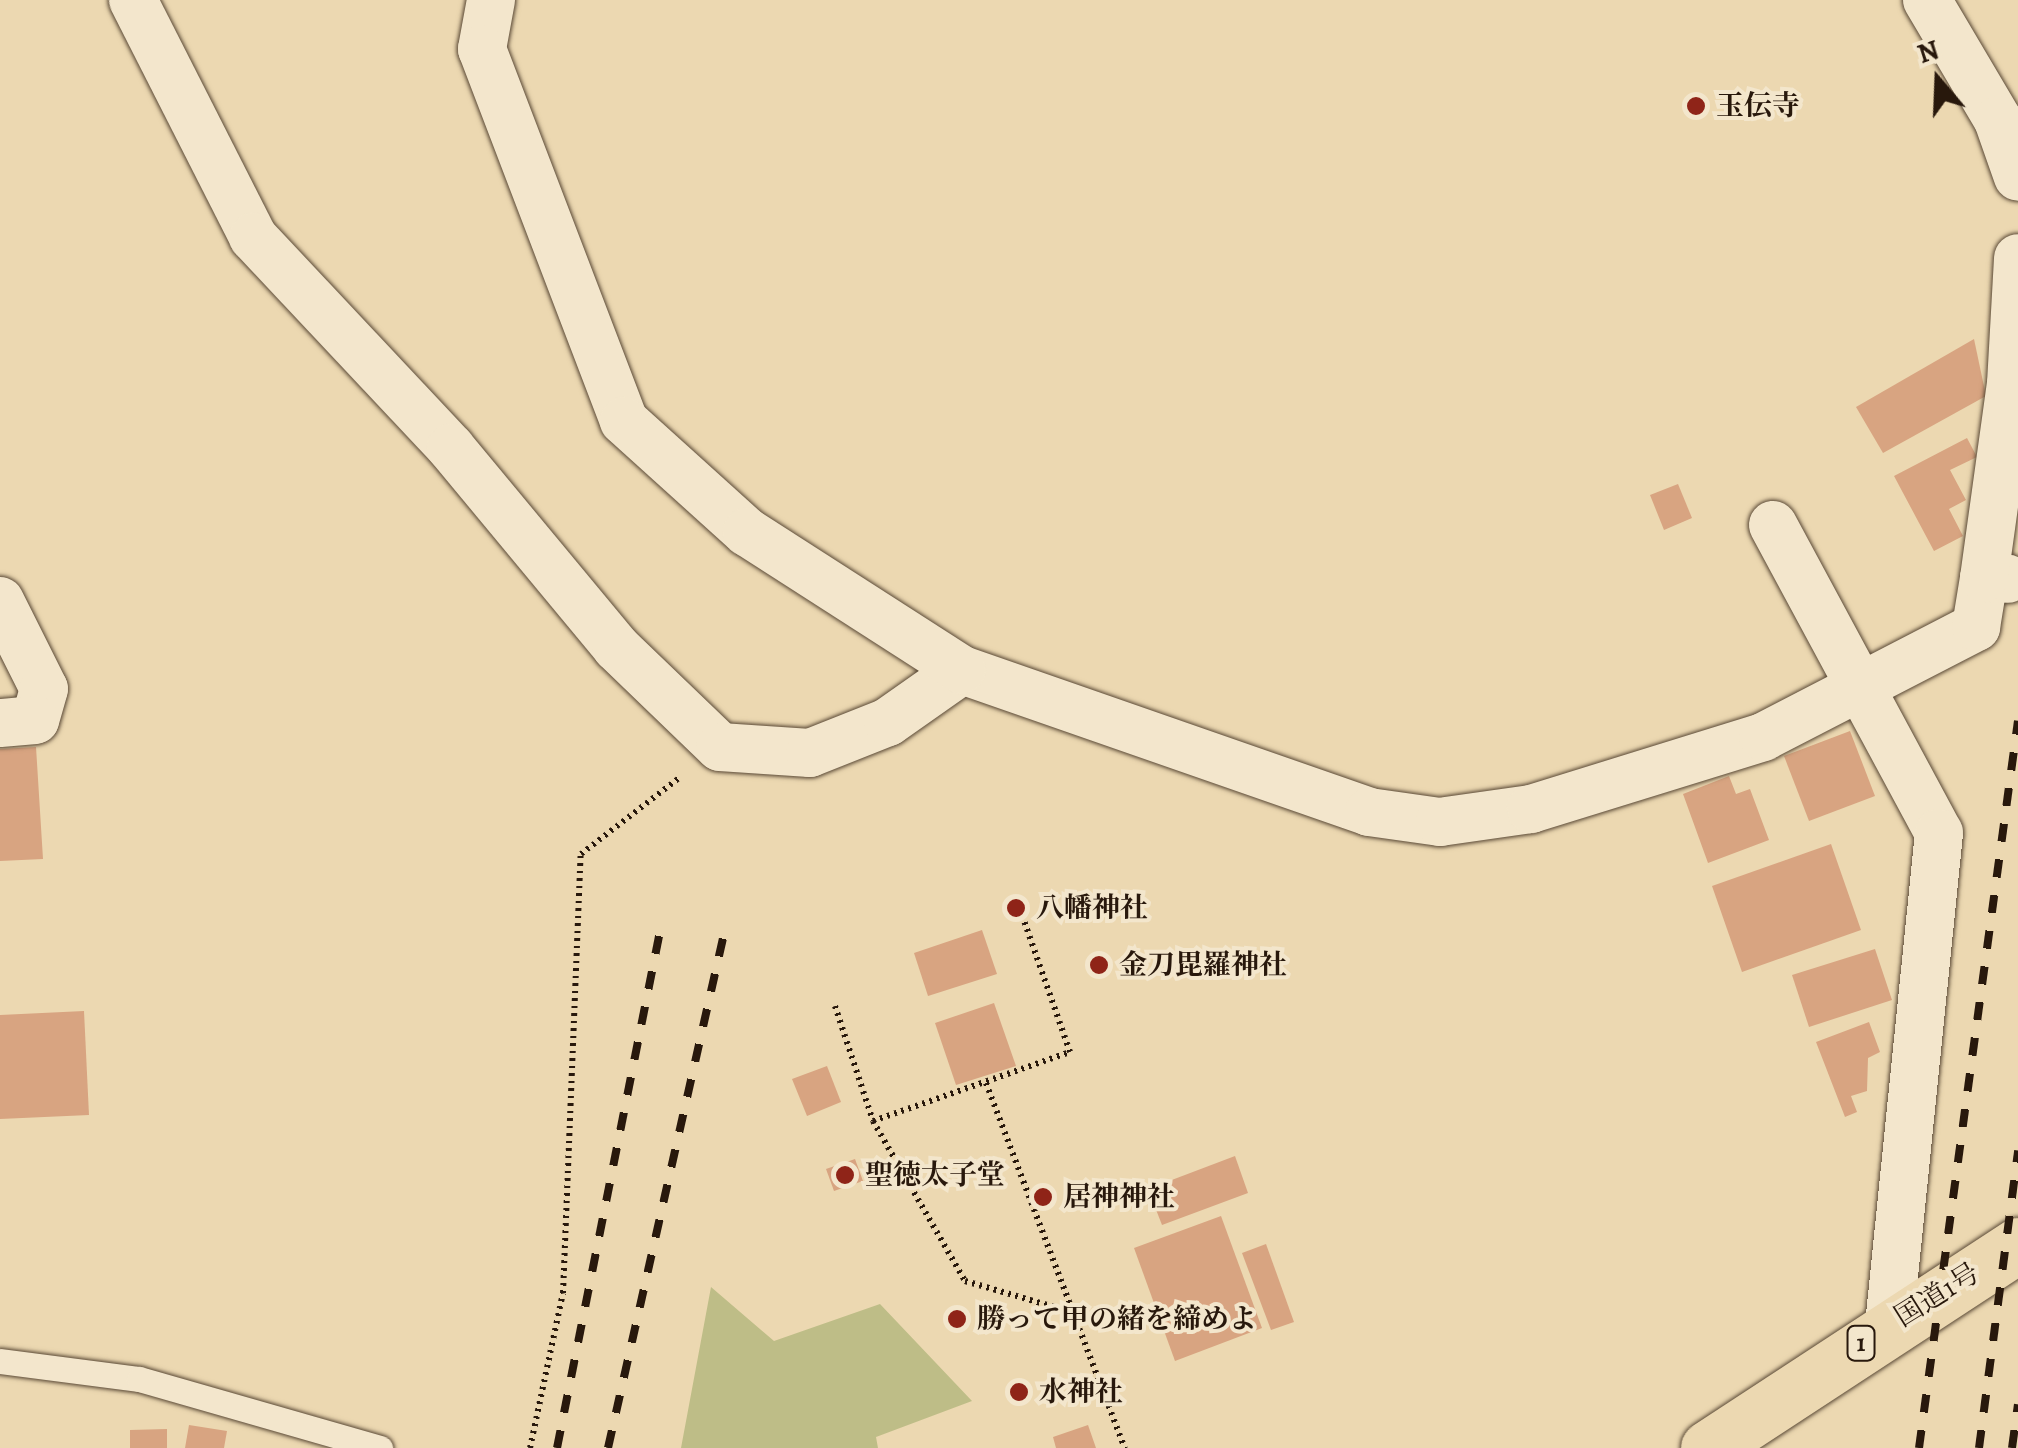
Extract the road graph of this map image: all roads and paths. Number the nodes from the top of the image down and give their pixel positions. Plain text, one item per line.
1 (133, 0) edge
2 (491, 0) edge
3 (1927, 0) edge
4 (2018, 177) edge
5 (2018, 258) edge
6 (1774, 525) dead end
7 (0, 601) edge
8 (962, 670) junction
9 (1862, 691) junction
10 (0, 723) edge
11 (720, 747) junction
12 (1024, 921) dead end
13 (835, 1006) dead end
14 (986, 1083) junction
15 (873, 1121) junction
16 (2018, 1245) edge
17 (1069, 1311) junction
18 (1889, 1324) junction
19 (0, 1361) edge
20 (380, 1448) edge
21 (530, 1448) edge
22 (1125, 1448) edge
23 (1708, 1448) edge

1 - 11 street
2 - 8 street
3 - 4 street
5 - 9 street
6 - 9 street
7 - 10 street
8 - 9 street
8 - 11 street
9 - 18 street
11 - 21 path
12 - 14 path
13 - 15 path
14 - 15 path
14 - 17 path
15 - 17 path
16 - 18 highway, 国道1号 / 1
17 - 22 path
18 - 23 highway, 国道1号 / 1
19 - 20 lane

